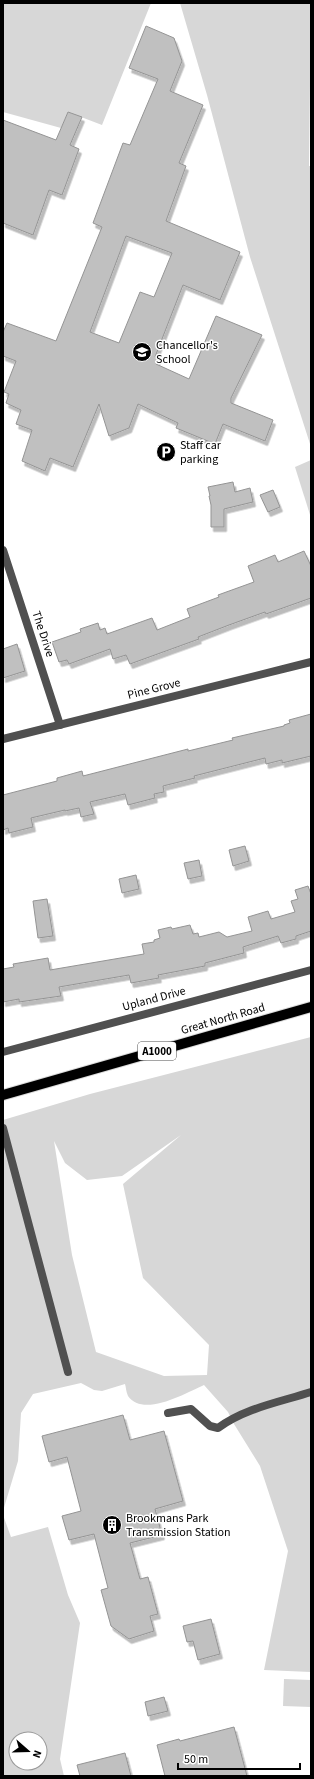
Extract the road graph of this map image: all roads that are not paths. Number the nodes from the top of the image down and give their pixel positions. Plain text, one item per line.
1 (3, 550) edge
2 (311, 662) edge
3 (60, 725) junction
4 (3, 739) edge
5 (311, 970) edge
6 (311, 1007) edge
7 (3, 1052) edge
8 (3, 1095) edge
9 (3, 1128) edge
10 (68, 1372) dead end
11 (311, 1392) edge
12 (168, 1413) dead end

1 - 3 street, The Drive
2 - 3 street, Pine Grove
3 - 4 street, Pine Grove
5 - 7 street, Upland Drive
6 - 8 main road, Great North Road / A1000
9 - 10 street
11 - 12 street

